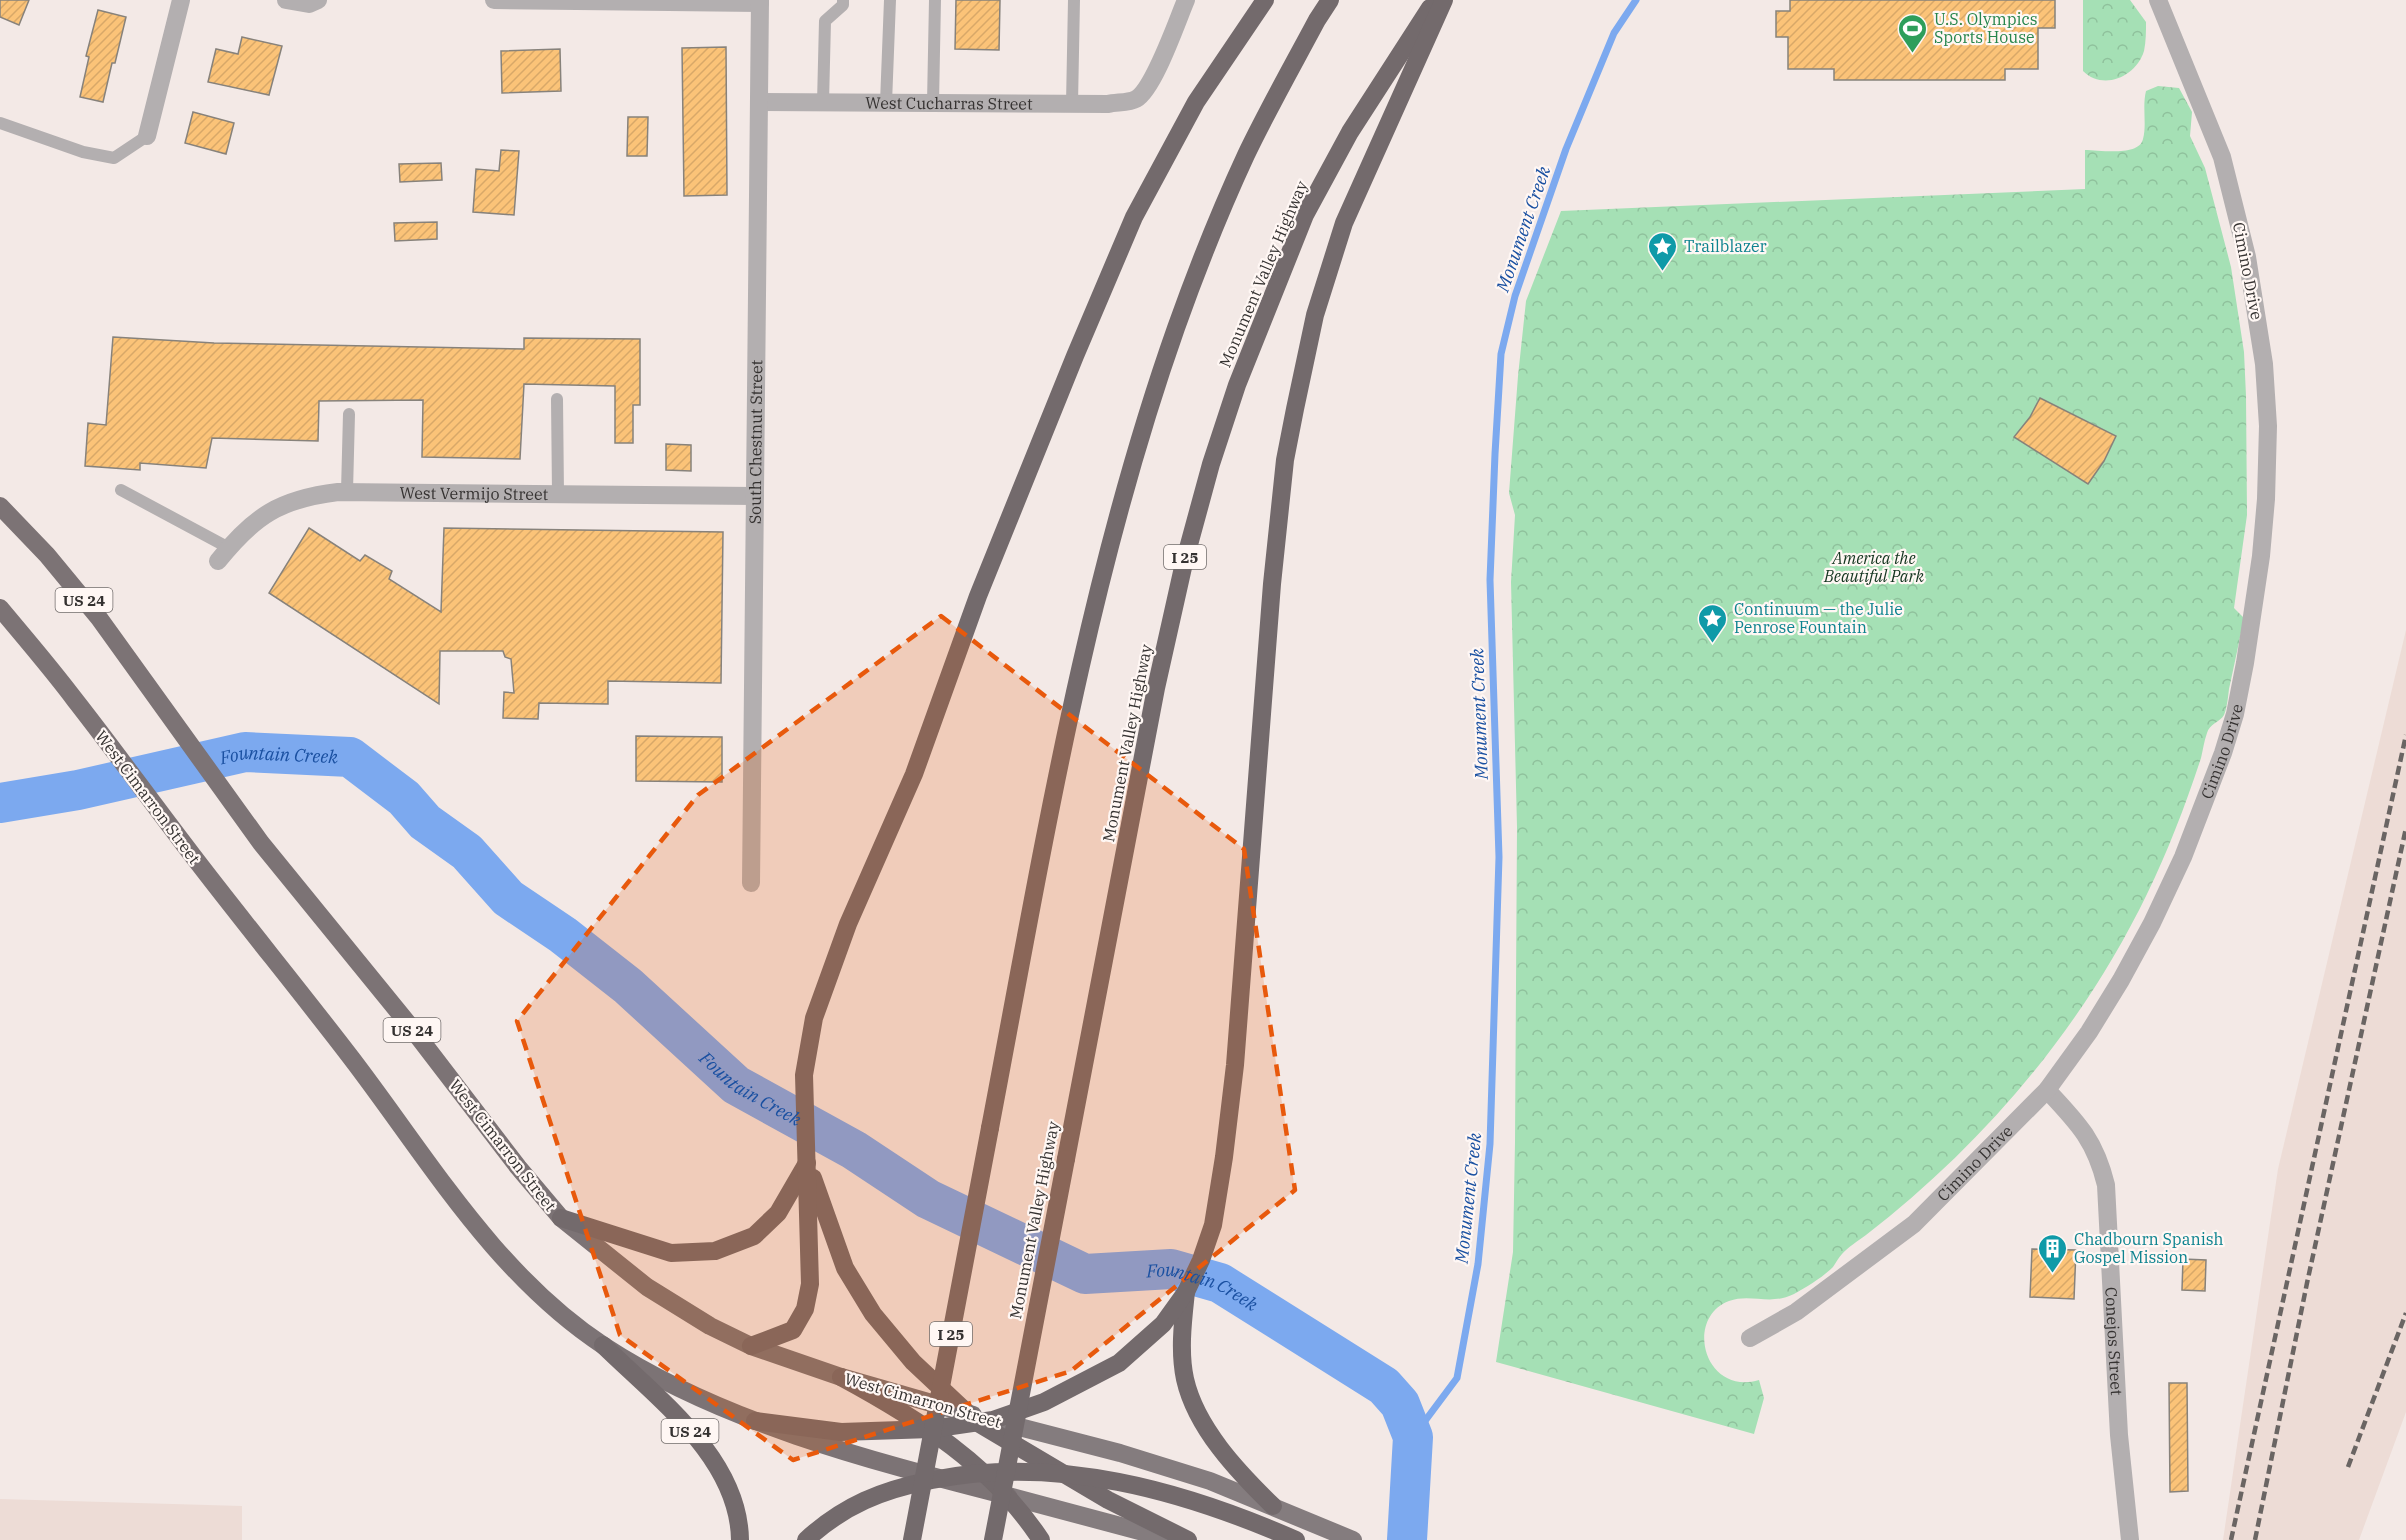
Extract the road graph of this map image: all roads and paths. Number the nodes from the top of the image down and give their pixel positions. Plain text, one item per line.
1 (181, 0) edge
2 (286, 0) edge
3 (318, 0) edge
4 (494, 0) edge
5 (843, 0) edge
6 (890, 0) edge
7 (935, 0) edge
8 (1074, 0) edge
9 (1186, 0) edge
10 (1265, 0) edge
11 (1329, 0) edge
12 (1435, 0) edge
13 (1444, 0) edge
14 (2158, 0) edge
15 (760, 1) edge
16 (761, 102) junction
17 (823, 103) junction
18 (886, 103) junction
19 (933, 103) junction
20 (1072, 104) junction
21 (0, 123) edge
22 (147, 136) joint
23 (557, 399) dead end
24 (350, 414) dead end
25 (121, 490) dead end
26 (347, 491) junction
27 (558, 494) junction
28 (755, 496) junction
29 (0, 506) edge
30 (223, 555) joint
31 (0, 608) edge
32 (751, 884) dead end
33 (2047, 1090) junction
34 (807, 1162) junction
35 (561, 1218) junction
36 (1186, 1292) junction
37 (1750, 1338) dead end
38 (603, 1346) junction
39 (751, 1346) junction
40 (841, 1377) junction
41 (980, 1419) junction
42 (755, 1421) junction
43 (931, 1429) junction
44 (981, 1472) junction
45 (1065, 1475) junction
46 (941, 1478) junction
47 (1008, 1496) junction
48 (1273, 1506) junction
49 (740, 1540) edge
50 (807, 1540) edge
51 (912, 1540) edge
52 (993, 1540) edge
53 (1041, 1540) edge
54 (1173, 1540) edge
55 (1188, 1540) edge
56 (1296, 1540) edge
57 (1353, 1540) edge
58 (2130, 1540) edge

1 - 22 street
2 - 3 street
4 - 15 street
5 - 17 lane
6 - 18 lane
7 - 19 lane
8 - 20 lane
9 - 20 street, West Cucharras Street
10 - 34 highway
11 - 51 highway, I 25, bridge
12 - 52 highway, Monument Valley Highway / I 25, bridge
13 - 36 highway
14 - 33 street, Cimino Drive
15 - 16 street, South Chestnut Street
16 - 17 street, West Cucharras Street
16 - 28 street, South Chestnut Street
17 - 18 street, West Cucharras Street
18 - 19 street, West Cucharras Street
19 - 20 street, West Cucharras Street
21 - 22 lane
23 - 27 lane
24 - 26 lane
25 - 30 lane
26 - 27 street, West Vermijo Street
26 - 30 street, West Vermijo Street
27 - 28 street, West Vermijo Street
28 - 32 street, South Chestnut Street
29 - 35 highway, West Cimarron Street / US 24
31 - 38 highway, West Cimarron Street / US 24
33 - 37 street, Cimino Drive
33 - 58 street, Conejos Street
34 - 35 highway
34 - 39 highway
34 - 41 highway
35 - 39 highway, West Cimarron Street / US 24
36 - 41 highway
36 - 48 highway
38 - 42 highway, West Cimarron Street
38 - 49 highway, US 24
39 - 40 highway, West Cimarron Street / US 24
40 - 41 highway, West Cimarron Street
40 - 43 highway, US 24
41 - 43 highway
41 - 45 highway
41 - 48 main road, West Cimarron Street
42 - 43 highway
42 - 46 highway, West Cimarron Street
43 - 44 highway, US 24
44 - 45 highway
44 - 46 highway
44 - 47 highway, US 24
45 - 55 highway
45 - 56 highway
46 - 47 highway, West Cimarron Street
46 - 50 highway
47 - 53 highway, US 24
47 - 54 main road, West Cimarron Street
48 - 57 main road, West Cimarron Street

